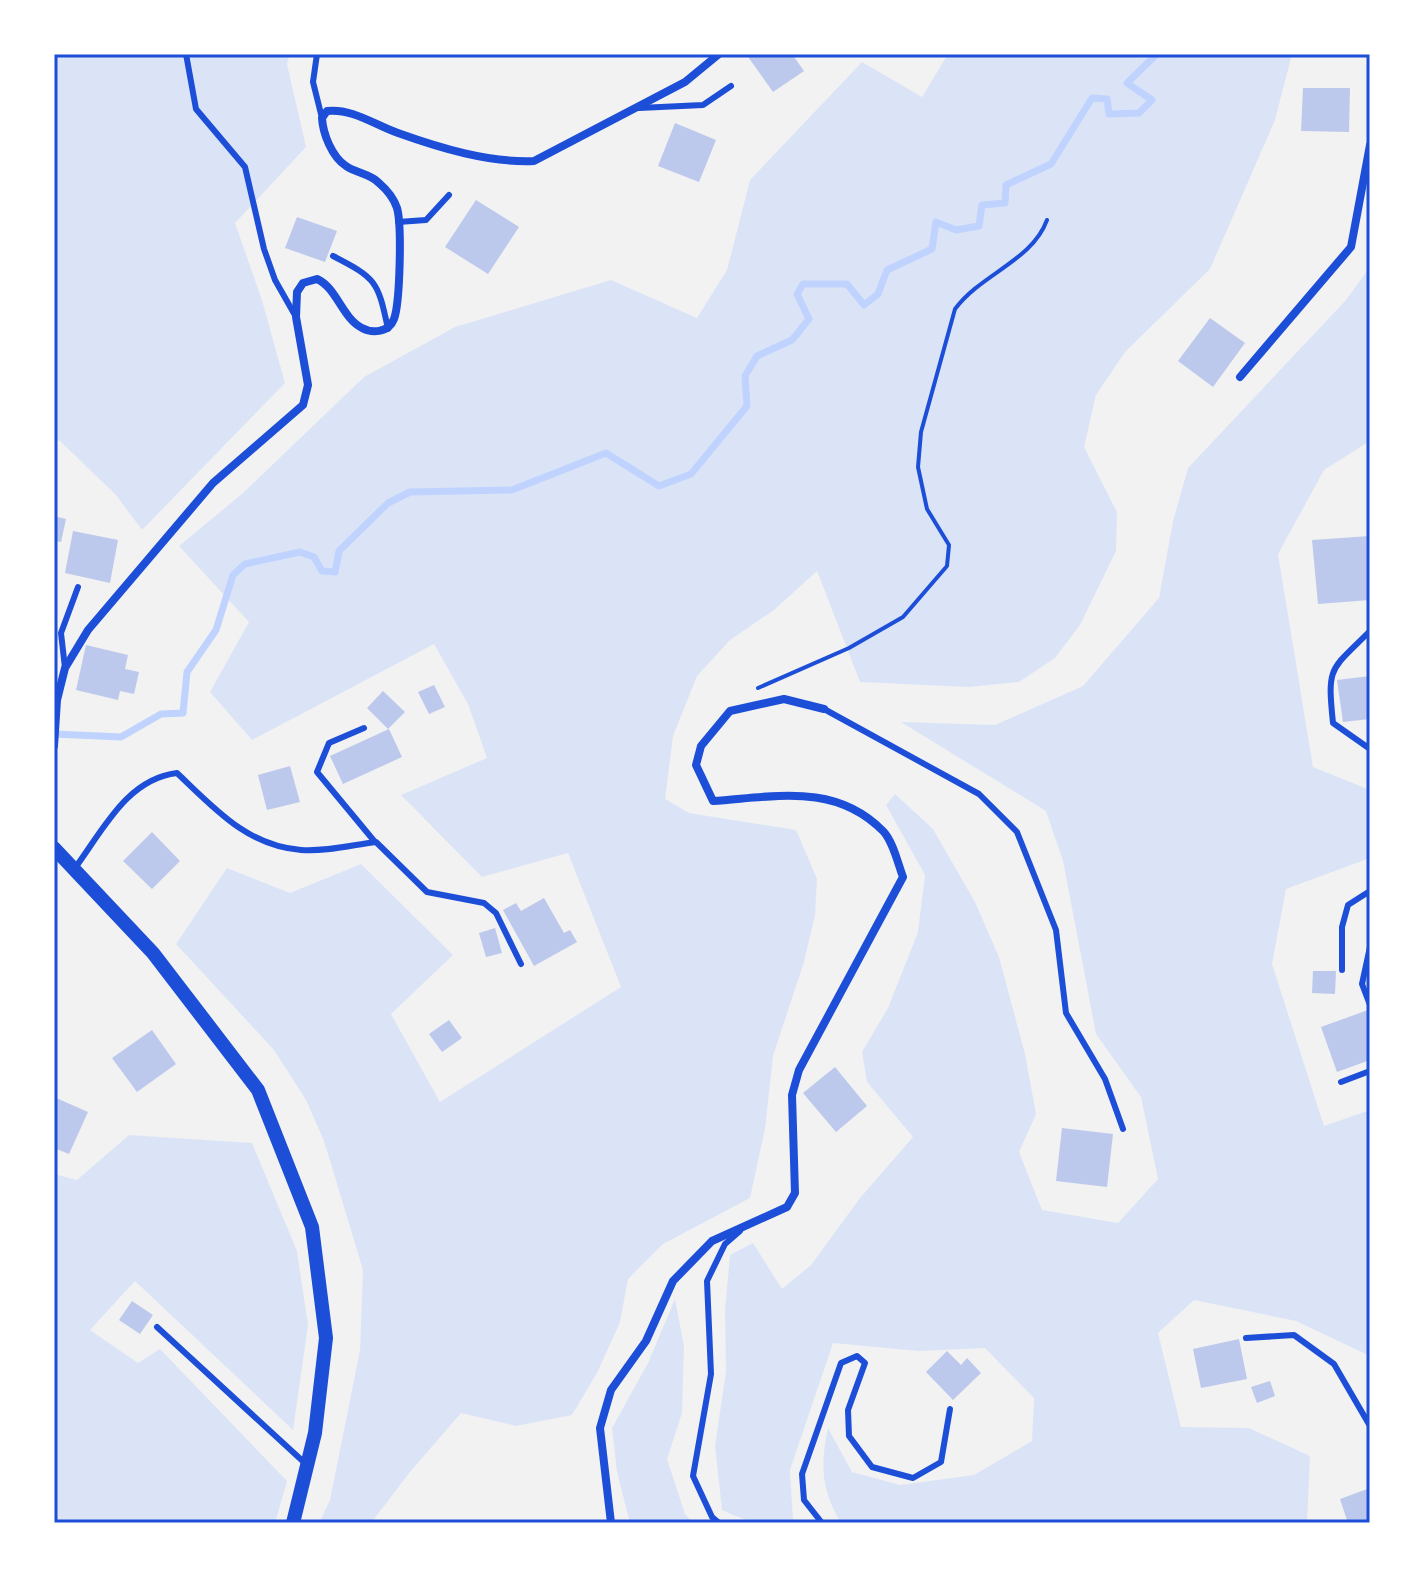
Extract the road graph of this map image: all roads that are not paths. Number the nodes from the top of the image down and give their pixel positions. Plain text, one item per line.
1 (186, 54) edge
2 (317, 54) edge
3 (719, 54) edge
4 (731, 86) dead end
5 (639, 108) junction
6 (322, 118) junction
7 (1370, 145) edge
8 (449, 195) dead end
9 (398, 222) junction
10 (333, 256) dead end
11 (296, 317) junction
12 (388, 329) junction
13 (1240, 377) dead end
14 (78, 587) dead end
15 (1370, 631) edge
16 (65, 668) junction
17 (824, 709) joint
18 (364, 728) dead end
19 (54, 746) edge
20 (1370, 749) edge
21 (376, 842) junction
22 (55, 846) edge
23 (73, 871) junction
24 (1370, 891) edge
25 (1370, 947) edge
26 (521, 964) dead end
27 (1342, 970) dead end
28 (1370, 1005) edge
29 (1370, 1071) edge
30 (1341, 1082) dead end
31 (1123, 1129) dead end
32 (745, 1227) junction
33 (157, 1327) dead end
34 (1246, 1338) dead end
35 (950, 1409) dead end
36 (1370, 1426) edge
37 (307, 1465) junction
38 (293, 1523) edge
39 (611, 1523) edge
40 (719, 1523) edge
41 (822, 1523) edge

1 - 11 lane
2 - 6 lane
3 - 5 street
4 - 5 lane
5 - 6 street
6 - 9 street
7 - 13 street
8 - 9 lane
9 - 12 street
10 - 12 lane
11 - 12 street
11 - 16 street
14 - 16 lane
15 - 20 lane
16 - 19 street
17 - 31 lane
17 - 32 street
18 - 21 lane
21 - 23 lane
21 - 26 lane
22 - 23 street
23 - 37 street
24 - 27 lane
25 - 28 lane
29 - 30 lane
32 - 39 street
32 - 40 lane
33 - 37 lane
34 - 36 lane
35 - 41 lane
37 - 38 street

